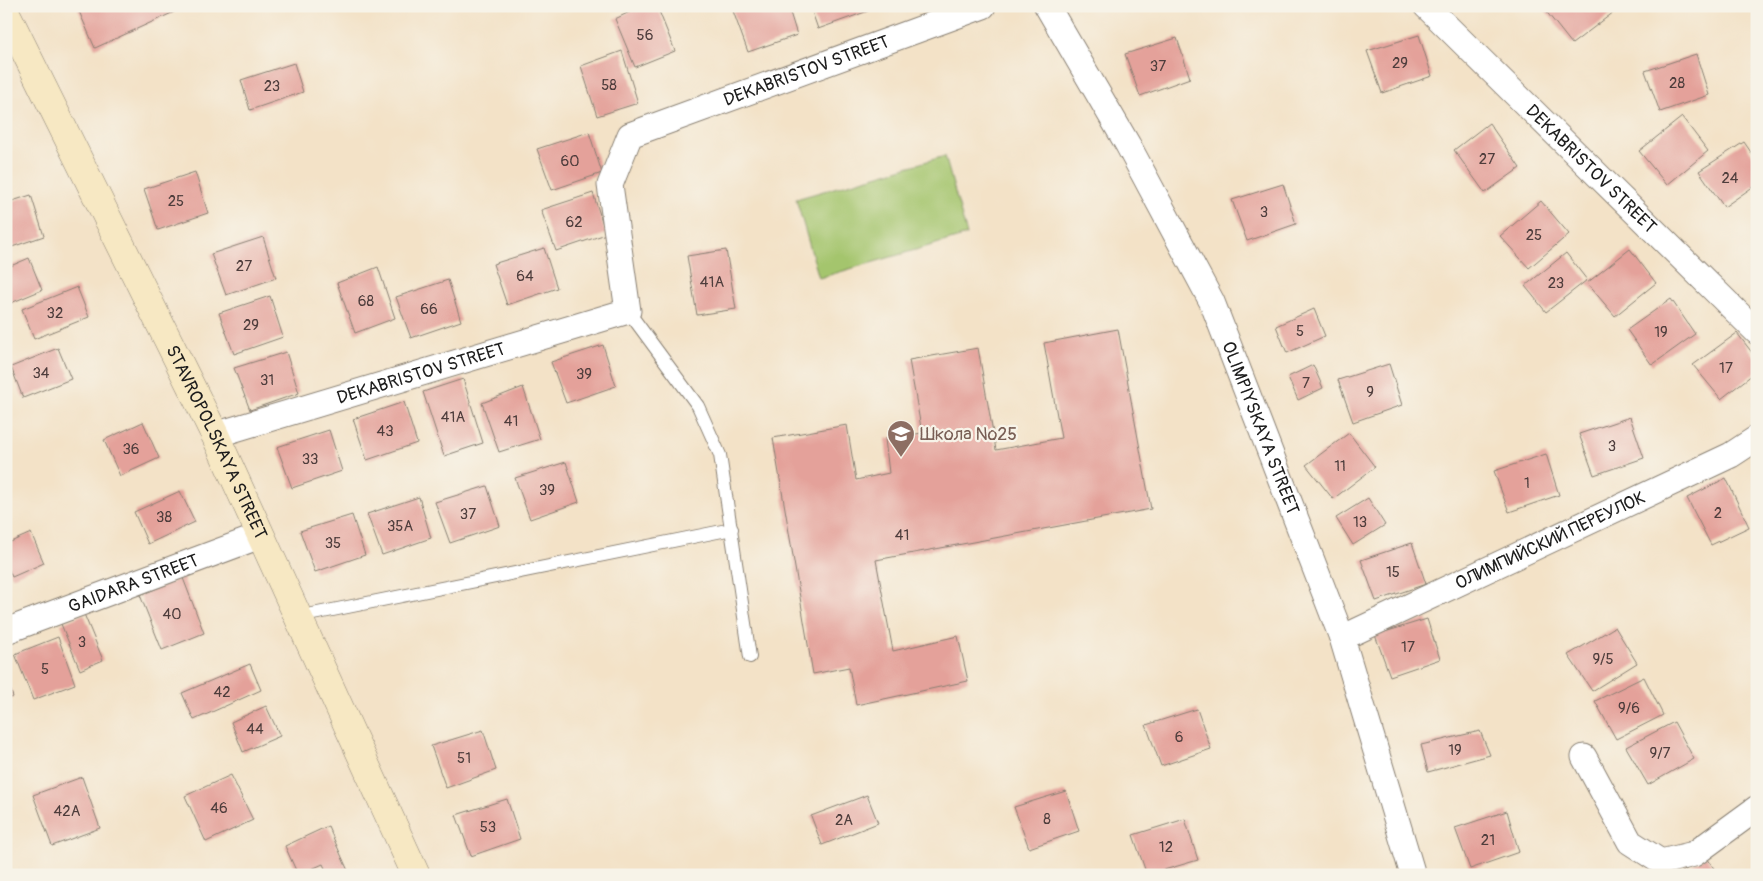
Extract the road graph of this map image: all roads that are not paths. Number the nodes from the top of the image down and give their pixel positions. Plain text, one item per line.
1 (23, 6) edge
2 (983, 6) edge
3 (1047, 6) edge
4 (1426, 6) edge
5 (6, 13) edge
6 (628, 311) junction
7 (1757, 332) edge
8 (214, 435) junction
9 (1757, 438) edge
10 (732, 529) junction
11 (260, 536) junction
12 (298, 617) junction
13 (6, 631) edge
14 (1342, 638) junction
15 (750, 657) dead end
16 (1584, 757) dead end
17 (1757, 808) edge
18 (416, 875) edge
19 (1413, 875) edge

1 - 5 street
2 - 6 street, DEKABRISTOV STREET
3 - 14 street, OLIMPIYSKAYA STREET
4 - 7 street, DEKABRISTOV STREET
5 - 8 main road, STAVROPOLSKAYA STREET
6 - 8 street, DEKABRISTOV STREET
6 - 10 lane
8 - 11 main road, STAVROPOLSKAYA STREET
9 - 14 street, ОЛИМПИЙСКИЙ ПЕРЕУЛОК
10 - 12 lane
10 - 15 lane
11 - 12 main road, STAVROPOLSKAYA STREET
11 - 13 street, GAIDARA STREET
12 - 18 main road, STAVROPOLSKAYA STREET
14 - 19 street, OLIMPIYSKAYA STREET
16 - 17 street

